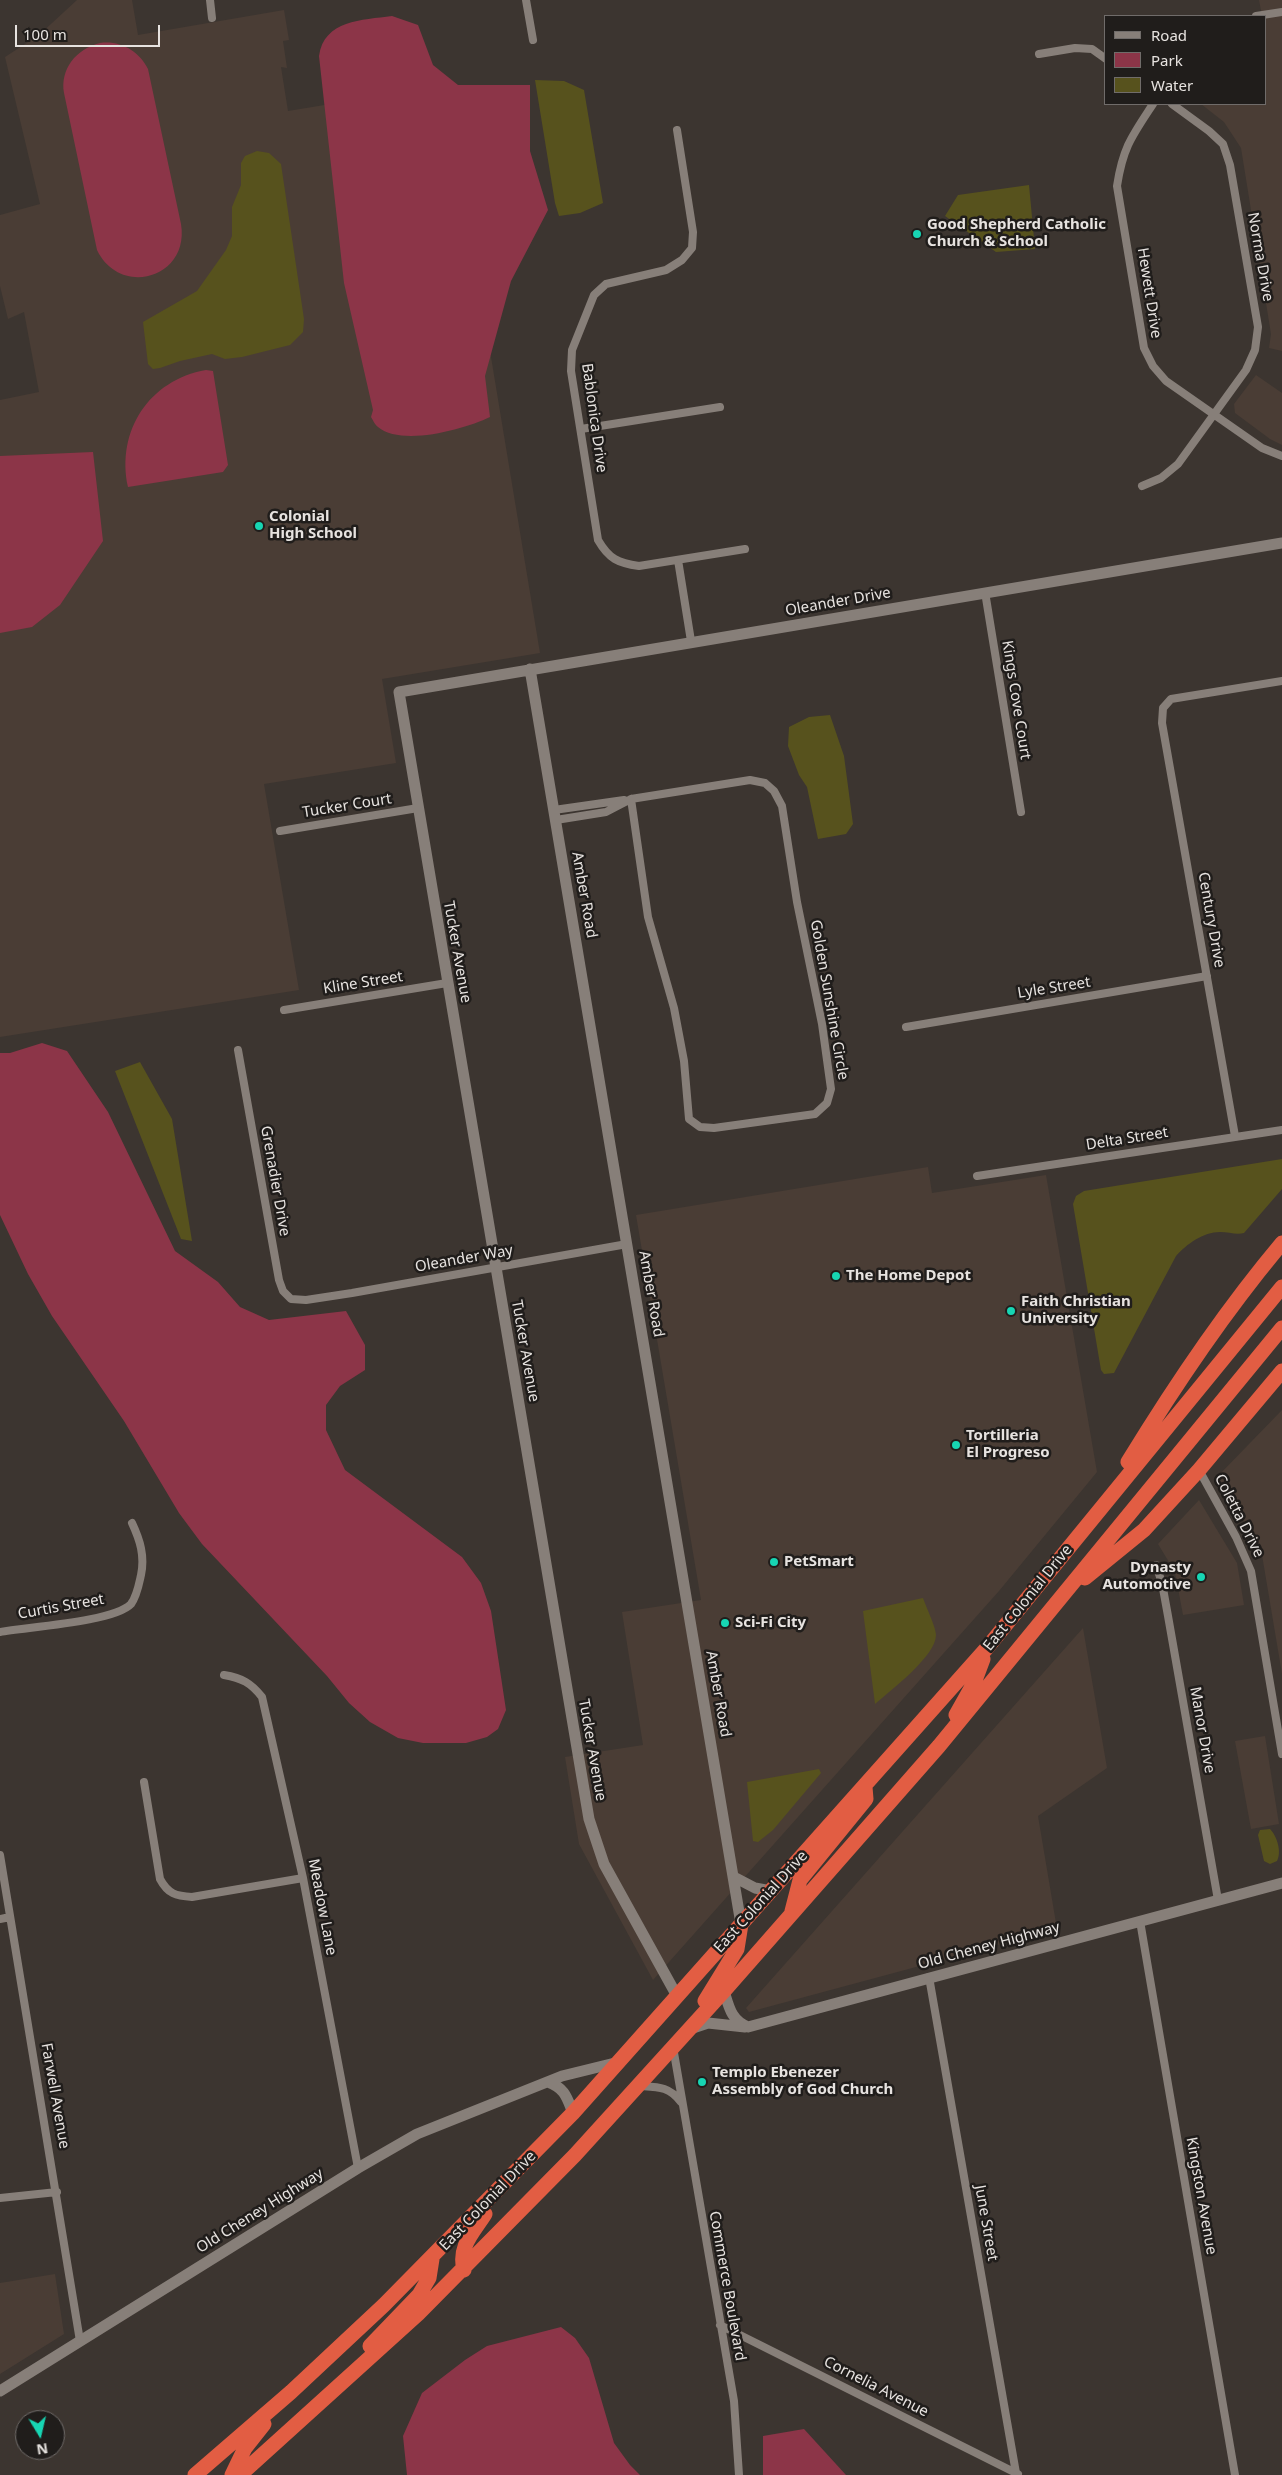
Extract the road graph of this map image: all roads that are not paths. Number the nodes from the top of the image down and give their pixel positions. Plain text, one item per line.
1 (210, 0) edge
2 (526, 0) edge
3 (1282, 12) edge
4 (1262, 15) edge
5 (212, 18) dead end
6 (532, 40) dead end
7 (1039, 54) dead end
8 (1104, 57) edge
9 (1152, 105) edge
10 (1173, 105) edge
11 (676, 130) dead end
12 (720, 407) dead end
13 (1215, 414) junction
14 (581, 429) junction
15 (1282, 456) edge
16 (1142, 486) dead end
17 (1282, 543) edge
18 (745, 548) dead end
19 (678, 560) junction
20 (985, 592) junction
21 (691, 641) junction
22 (530, 670) junction
23 (1282, 681) edge
24 (398, 692) joint
25 (631, 799) junction
26 (418, 808) junction
27 (1021, 812) dead end
28 (555, 815) junction
29 (280, 831) dead end
30 (1207, 976) junction
31 (447, 983) junction
32 (284, 1010) dead end
33 (906, 1027) dead end
34 (238, 1050) dead end
35 (1282, 1130) edge
36 (1235, 1136) junction
37 (977, 1176) dead end
38 (1282, 1243) edge
39 (627, 1244) junction
40 (495, 1266) junction
41 (1282, 1287) edge
42 (306, 1300) joint
43 (1282, 1328) edge
44 (1282, 1371) edge
45 (1198, 1470) junction
46 (1102, 1506) junction
47 (132, 1523) dead end
48 (1156, 1565) dead end
49 (1059, 1600) junction
50 (0, 1632) edge
51 (986, 1649) junction
52 (224, 1675) dead end
53 (938, 1746) junction
54 (1282, 1754) edge
55 (144, 1782) dead end
56 (865, 1786) junction
57 (0, 1855) edge
58 (734, 1877) junction
59 (303, 1878) junction
60 (1282, 1883) edge
61 (771, 1891) junction
62 (1218, 1900) junction
63 (792, 1911) junction
64 (10, 1917) junction
65 (0, 1918) edge
66 (1140, 1921) junction
67 (742, 1924) junction
68 (929, 1977) junction
69 (724, 1991) junction
70 (677, 1996) junction
71 (748, 2027) junction
72 (686, 2032) junction
73 (673, 2047) junction
74 (619, 2062) junction
75 (548, 2082) junction
76 (637, 2086) junction
77 (682, 2103) junction
78 (573, 2113) junction
79 (358, 2168) junction
80 (504, 2186) junction
81 (57, 2192) junction
82 (0, 2198) edge
83 (432, 2259) junction
84 (464, 2270) junction
85 (720, 2325) junction
86 (80, 2341) junction
87 (368, 2360) junction
88 (0, 2391) edge
89 (291, 2392) junction
90 (200, 2473) edge
91 (1018, 2474) edge
92 (232, 2475) edge
93 (240, 2475) edge
94 (739, 2475) edge
95 (1235, 2475) edge

1 - 5 street
2 - 6 street
3 - 4 street
7 - 8 street
9 - 13 street, Hewett Drive
10 - 13 street, Norma Drive
11 - 14 street, Bablonica Drive
12 - 14 street
13 - 15 street, Hewett Drive
13 - 16 street, Norma Drive
14 - 19 street, Bablonica Drive
17 - 20 street, Oleander Drive
18 - 19 street, Bablonica Drive
19 - 21 street
20 - 21 street, Oleander Drive
20 - 27 street, Kings Cove Court
21 - 22 street, Oleander Drive
22 - 24 street, Oleander Drive
22 - 28 street, Amber Road
23 - 30 street, Century Drive
24 - 26 street, Tucker Avenue
25 - 25 street, Golden Sunshine Circle
25 - 28 street, Golden Sunshine Circle
26 - 29 street, Tucker Court
26 - 31 street, Tucker Avenue
28 - 39 street, Amber Road
30 - 33 street, Lyle Street
30 - 36 street, Century Drive
31 - 32 street, Kline Street
31 - 40 street, Tucker Avenue
34 - 42 street, Grenadier Drive
35 - 36 street, Delta Street
36 - 37 street, Delta Street
38 - 46 highway
39 - 40 street, Oleander Way
39 - 58 street, Amber Road
40 - 42 street, Oleander Way
40 - 70 street, Tucker Avenue
41 - 46 highway, East Colonial Drive
43 - 49 highway, East Colonial Drive
44 - 45 highway
45 - 49 highway
45 - 54 street, Coletta Drive
46 - 51 highway, East Colonial Drive
47 - 50 street, Curtis Street
48 - 62 street, Manor Drive
49 - 53 highway, East Colonial Drive
51 - 53 highway
51 - 56 highway, East Colonial Drive
52 - 59 street, Meadow Lane
53 - 63 highway, East Colonial Drive
55 - 59 street
56 - 61 highway, East Colonial Drive
56 - 63 highway
57 - 64 street, Farwell Avenue
58 - 61 street
58 - 67 street, Amber Road
59 - 79 street, Meadow Lane
60 - 62 street, Old Cheney Highway
61 - 67 highway, East Colonial Drive
62 - 66 street, Old Cheney Highway
63 - 69 highway, East Colonial Drive
64 - 65 street
64 - 81 street, Farwell Avenue
66 - 68 street, Old Cheney Highway
66 - 95 street, Kingston Avenue
67 - 70 highway, East Colonial Drive
67 - 72 highway
68 - 71 street, Old Cheney Highway
68 - 91 street, June Street
69 - 71 street
69 - 72 highway, East Colonial Drive
70 - 74 highway, East Colonial Drive
71 - 72 street
72 - 73 highway, East Colonial Drive
73 - 76 highway, East Colonial Drive
73 - 77 street, Commerce Boulevard
74 - 75 street, Old Cheney Highway
74 - 78 highway, East Colonial Drive
75 - 78 street
75 - 79 street, Old Cheney Highway
76 - 77 street
76 - 84 highway, East Colonial Drive
77 - 85 street, Commerce Boulevard
78 - 80 highway, East Colonial Drive
79 - 86 street, Old Cheney Highway
80 - 83 highway, East Colonial Drive
80 - 84 highway
81 - 82 street
81 - 86 street, Farwell Avenue
83 - 87 highway
83 - 89 highway, East Colonial Drive
84 - 87 highway, East Colonial Drive
85 - 91 street, Cornelia Avenue
85 - 94 street, Commerce Boulevard
86 - 88 street, Old Cheney Highway
87 - 93 highway, East Colonial Drive
89 - 90 highway, East Colonial Drive
89 - 92 highway

